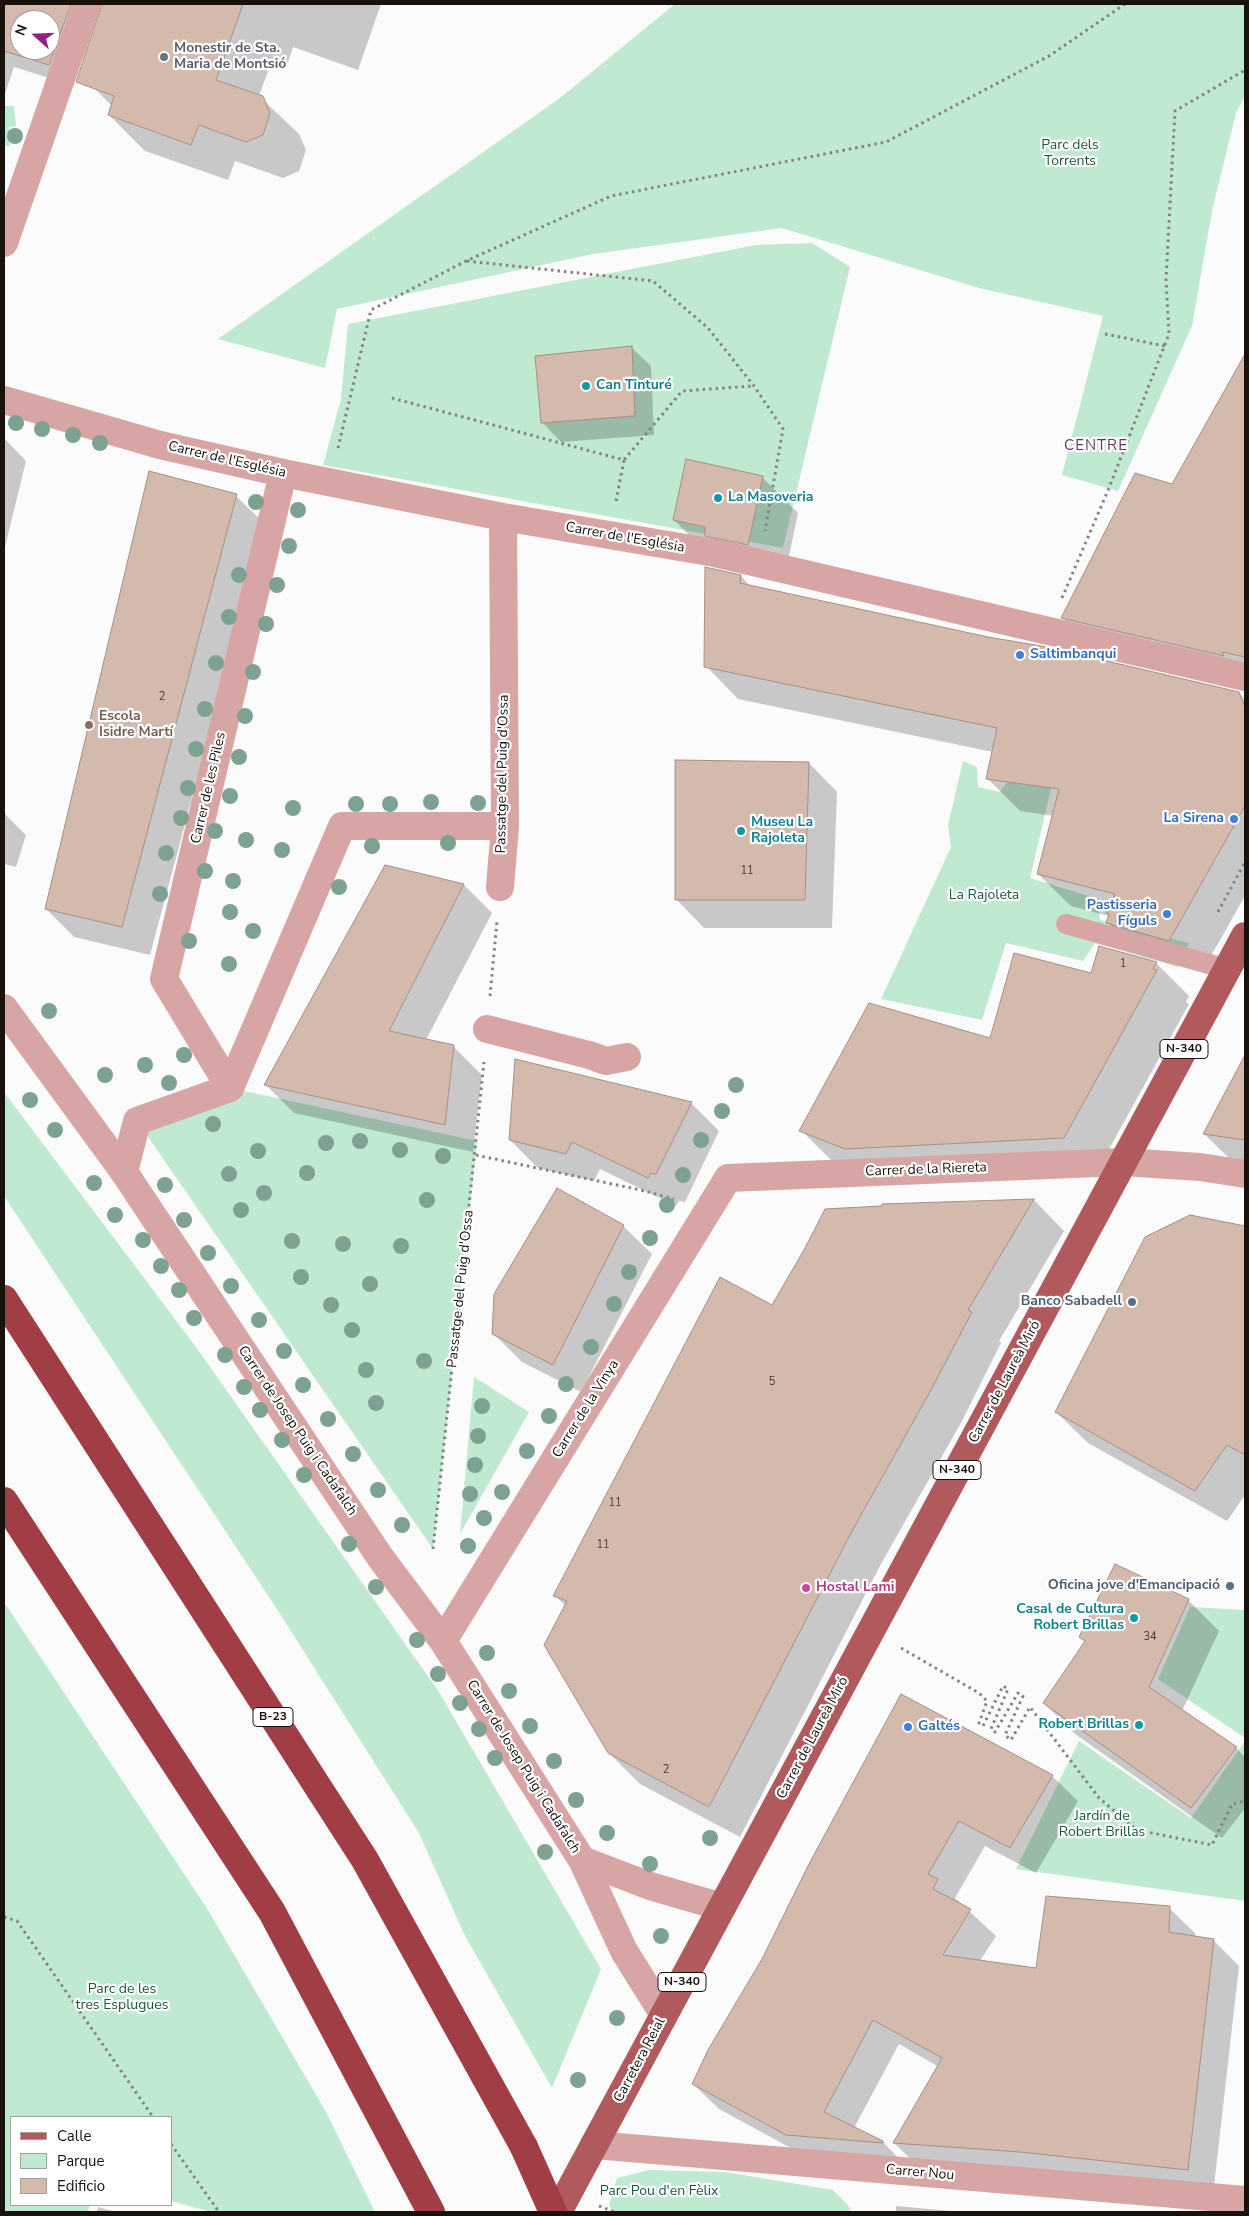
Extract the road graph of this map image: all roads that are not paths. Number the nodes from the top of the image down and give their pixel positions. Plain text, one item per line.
1 (87, 4) edge
2 (4, 243) edge
3 (4, 400) edge
4 (283, 473) junction
5 (503, 517) junction
6 (1245, 677) edge
7 (505, 826) junction
8 (500, 887) road end
9 (1066, 924) dead end
10 (1245, 936) edge
11 (1227, 969) junction
12 (4, 1008) edge
13 (487, 1029) road end
14 (627, 1057) dead end
15 (230, 1088) junction
16 (1123, 1162) junction
17 (124, 1172) junction
18 (1245, 1174) edge
19 (728, 1178) joint
20 (4, 1299) edge
21 (4, 1501) edge
22 (443, 1641) junction
23 (582, 1860) junction
24 (722, 1907) junction
25 (664, 2015) junction
26 (594, 2145) junction
27 (1245, 2200) edge
28 (431, 2212) edge
29 (553, 2212) edge
30 (558, 2212) edge

1 - 2 street
3 - 4 street, Carrer de l'Església
4 - 5 street, Carrer de l'Església
4 - 15 street, Carrer de les Piles
5 - 6 street, Carrer de l'Església
5 - 7 street, Passatge del Puig d'Ossa
7 - 8 street, Passatge del Puig d'Ossa
7 - 15 street
9 - 11 lane
10 - 11 main road, Carrer de Laureà Miró / N-340
11 - 16 main road, Carrer de Laureà Miró / N-340
12 - 17 street, Carrer de Josep Puig i Cadafalch
13 - 14 street
15 - 17 street
16 - 18 street, Carrer de la Riereta
16 - 19 street, Carrer de la Riereta
16 - 24 main road, Carrer de Laureà Miró / N-340
17 - 22 street, Carrer de Josep Puig i Cadafalch
19 - 22 street, Carrer de la Vinya
20 - 29 highway, B-23, bridge
21 - 28 highway
22 - 23 street, Carrer de Josep Puig i Cadafalch
23 - 24 street, Carrer de Josep Puig i Cadafalch
23 - 25 street, Carrer de Josep Puig i Cadafalch
24 - 25 main road, Carretera Reial / N-340
25 - 26 main road, Carretera Reial / N-340
26 - 27 street, Carrer Nou
26 - 30 main road, Carretera Reial / N-340

